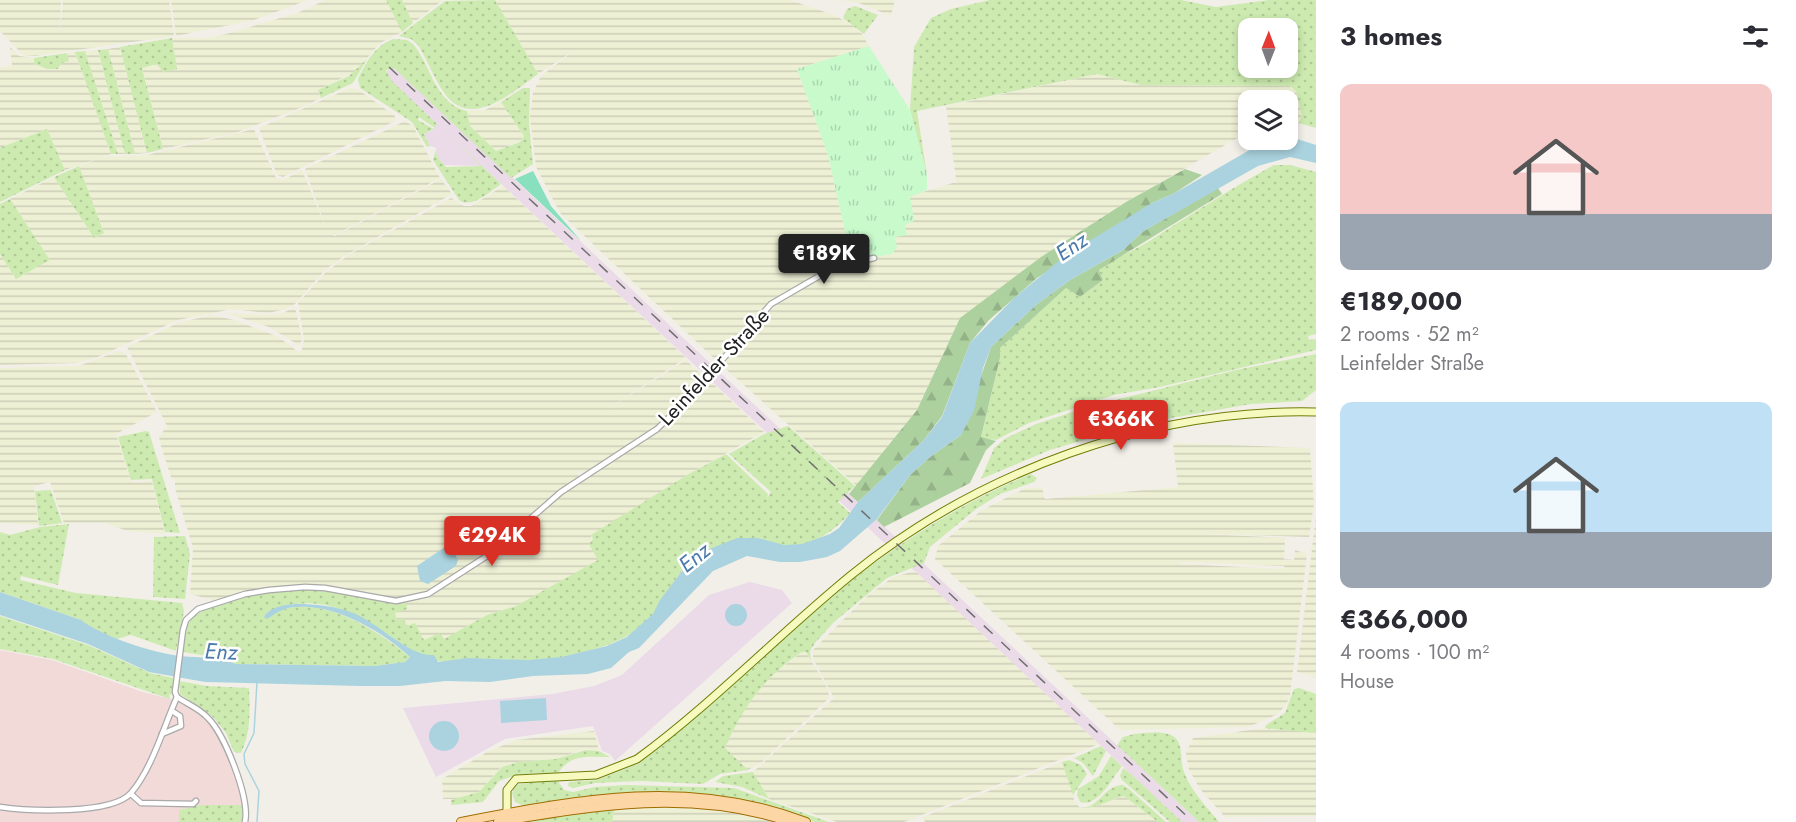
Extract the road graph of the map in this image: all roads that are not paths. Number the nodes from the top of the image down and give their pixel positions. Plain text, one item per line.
1 (874, 258) dead end
2 (1316, 412) edge
3 (177, 697) junction
4 (172, 711) junction
5 (162, 734) junction
6 (131, 794) junction
7 (196, 801) dead end
8 (0, 807) edge
9 (503, 819) edge
10 (245, 822) edge
11 (460, 822) edge
12 (790, 822) edge
13 (806, 822) edge

1 - 3 street, Leinfelder Straße
2 - 9 street
3 - 4 street
3 - 10 street
4 - 5 street
4 - 5 street
5 - 6 street
6 - 7 street
6 - 8 street
9 - 11 main road
9 - 12 main road
9 - 13 main road

